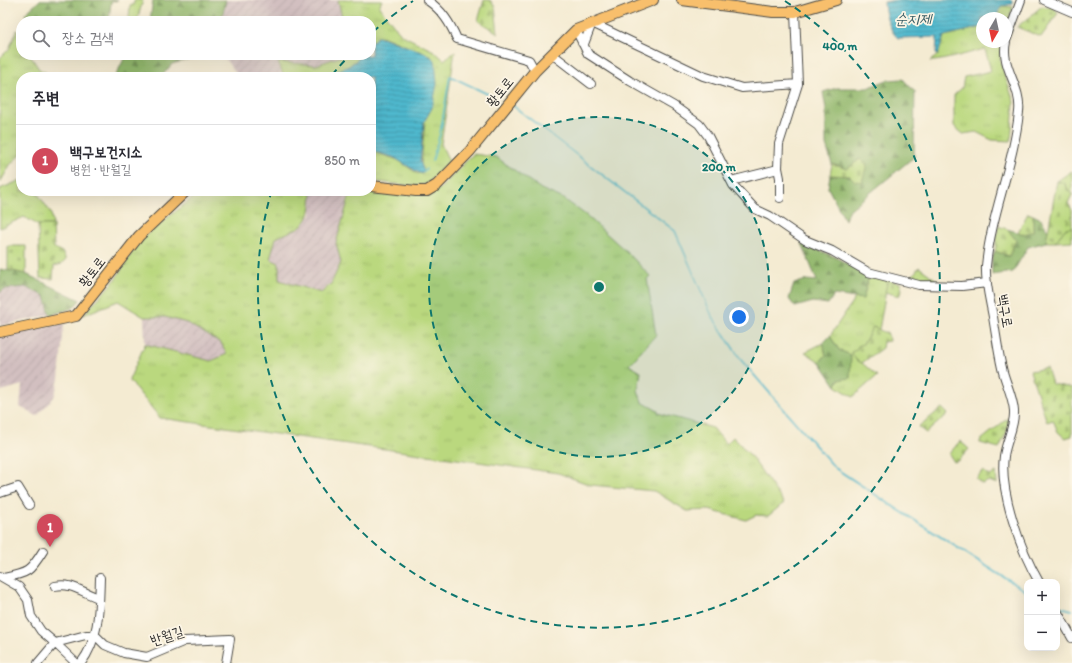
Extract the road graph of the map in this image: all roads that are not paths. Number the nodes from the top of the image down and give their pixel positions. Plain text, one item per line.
1 (427, 0) edge
2 (653, 0) edge
3 (682, 0) edge
4 (836, 0) edge
5 (1021, 0) edge
6 (1044, 0) edge
7 (795, 12) junction
8 (1072, 12) edge
9 (592, 23) junction
10 (1012, 25) edge
11 (573, 33) junction
12 (584, 44) junction
13 (1004, 48) edge
14 (552, 54) junction
15 (536, 71) junction
16 (591, 84) dead end
17 (798, 84) junction
18 (778, 169) junction
19 (731, 181) junction
20 (376, 187) edge
21 (181, 196) edge
22 (780, 198) dead end
23 (987, 283) junction
24 (0, 332) edge
25 (0, 493) edge
26 (29, 506) dead end
27 (43, 551) dead end
28 (2, 577) edge
29 (100, 578) dead end
30 (1037, 579) edge
31 (55, 586) dead end
32 (99, 598) junction
33 (1059, 615) edge
34 (95, 635) junction
35 (1072, 638) edge
36 (55, 643) junction
37 (39, 663) edge
38 (76, 663) edge
39 (81, 663) edge
40 (226, 663) edge

1 - 15 street
2 - 9 main road, 황토로
3 - 7 main road
4 - 7 main road
5 - 10 street, 백구로
6 - 8 street
7 - 17 street
9 - 11 main road, 황토로
9 - 12 street
9 - 17 street
11 - 12 street
11 - 14 main road, 황토로
12 - 19 street
13 - 23 street, 백구로
14 - 15 main road, 황토로
14 - 16 street
15 - 20 main road, 황토로
17 - 18 street
18 - 19 street
18 - 22 street
19 - 23 street
21 - 24 main road, 황토로
23 - 30 street, 백구로
25 - 26 street
27 - 28 street
28 - 36 street
29 - 32 street
31 - 32 street
32 - 34 street
33 - 35 street
34 - 36 street
34 - 39 street
34 - 40 street, 반월길
36 - 37 street
36 - 38 street

